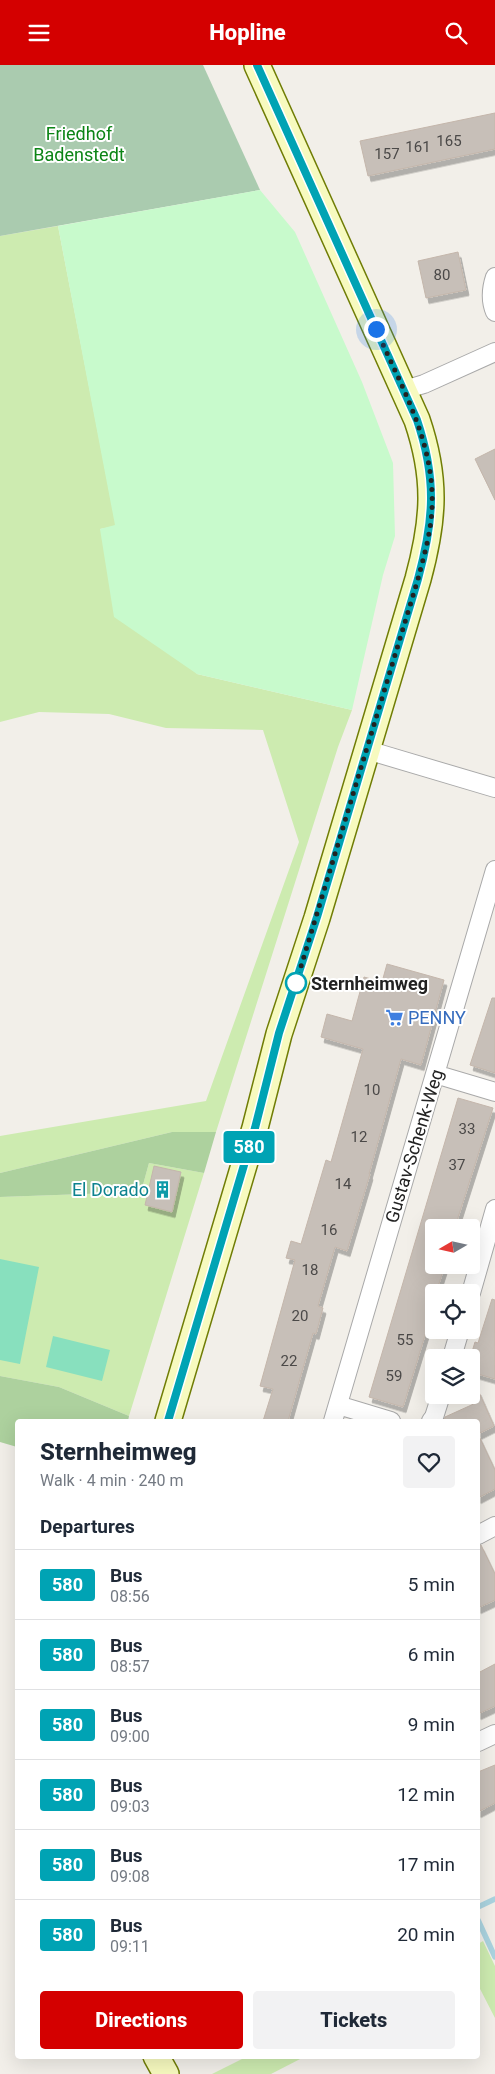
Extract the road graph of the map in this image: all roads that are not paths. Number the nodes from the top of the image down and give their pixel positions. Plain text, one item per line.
1 (257, 65) edge
2 (495, 277) edge
3 (495, 312) edge
4 (495, 352) edge
5 (404, 390) junction
6 (368, 750) junction
7 (495, 788) edge
8 (495, 870) edge
9 (435, 1074) junction
10 (495, 1092) edge
11 (495, 1209) edge
12 (474, 1284) edge
13 (438, 1404) edge
14 (336, 1413) edge
15 (169, 1419) edge
16 (377, 1419) edge
17 (432, 1419) edge
18 (495, 1526) edge
19 (480, 1534) edge
20 (495, 1734) edge
21 (480, 1741) edge
22 (158, 2059) edge
23 (166, 2074) edge

1 - 5 street
2 - 3 street
4 - 5 street
5 - 6 street
6 - 7 street
6 - 15 street
8 - 9 street, Gustav-Schenk-Weg
9 - 10 street
9 - 14 street, Gustav-Schenk-Weg
11 - 12 street
13 - 17 street
14 - 16 street
18 - 19 street
20 - 21 street
22 - 23 street

